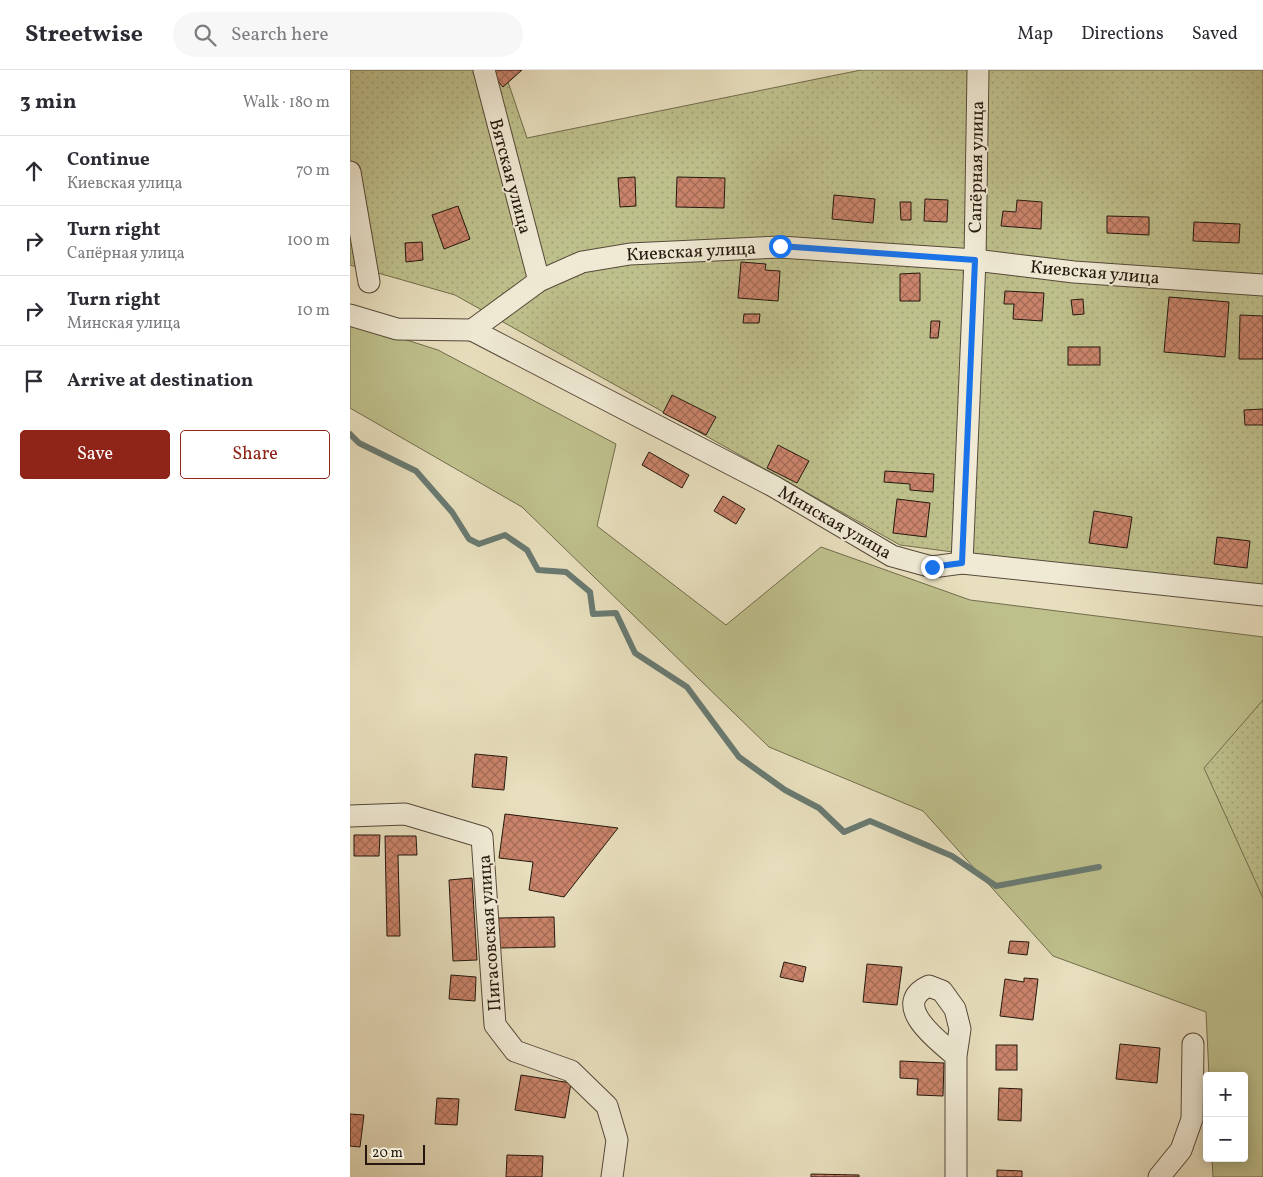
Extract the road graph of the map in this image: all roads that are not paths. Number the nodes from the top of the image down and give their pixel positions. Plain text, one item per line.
1 (484, 70) edge
2 (978, 70) edge
3 (350, 172) edge
4 (975, 260) junction
5 (539, 281) junction
6 (369, 282) dead end
7 (1263, 285) edge
8 (350, 315) edge
9 (472, 330) junction
10 (962, 563) junction
11 (1263, 595) edge
12 (350, 816) edge
13 (1193, 1044) dead end
14 (956, 1056) dead end
15 (612, 1177) edge
16 (956, 1177) edge
17 (1159, 1177) edge

1 - 5 street, Вятская улица
2 - 4 street, Сапёрная улица
3 - 6 street
4 - 5 street, Киевская улица
4 - 7 street, Киевская улица
4 - 10 street, Сапёрная улица
5 - 9 street, Киевская улица
8 - 9 street
9 - 10 street, Минская улица
10 - 11 street, Минская улица
12 - 15 street, Пигасовская улица
13 - 17 street
14 - 16 street

